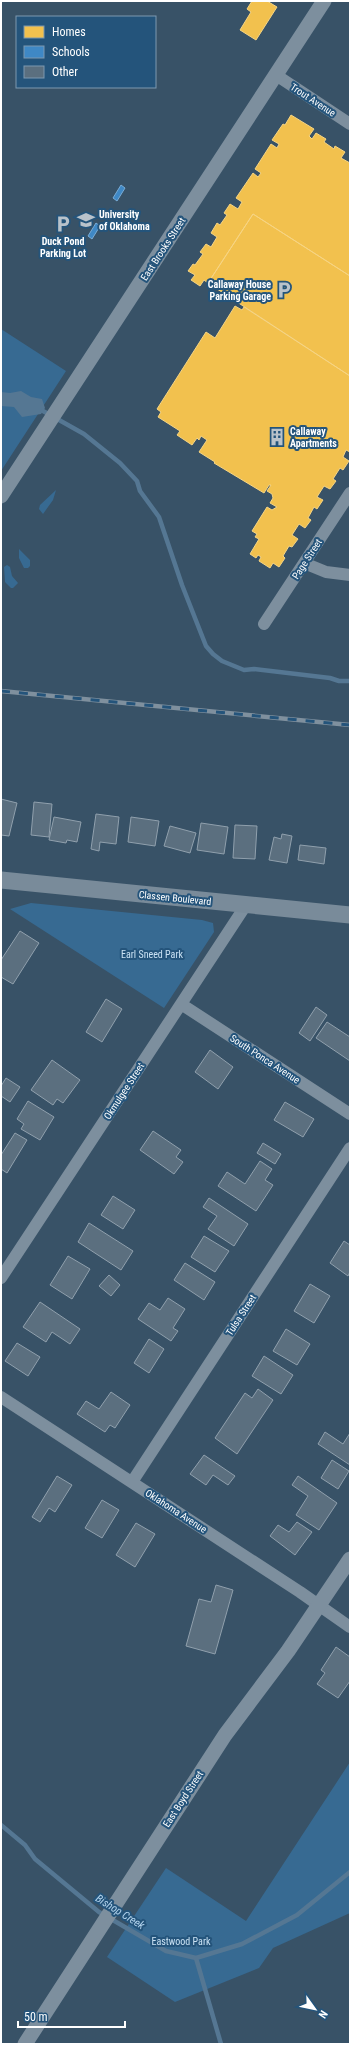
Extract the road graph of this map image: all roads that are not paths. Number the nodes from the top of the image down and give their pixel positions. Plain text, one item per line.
1 (324, 1) edge
2 (276, 75) junction
3 (350, 124) edge
4 (350, 493) edge
5 (1, 496) edge
6 (304, 563) junction
7 (350, 575) edge
8 (264, 624) dead end
9 (1, 880) edge
10 (246, 905) junction
11 (350, 915) edge
12 (181, 1004) junction
13 (350, 1114) edge
14 (350, 1148) edge
15 (1, 1278) edge
16 (1, 1397) edge
17 (132, 1482) junction
18 (350, 1559) edge
19 (319, 1605) junction
20 (350, 1627) edge
21 (25, 2044) edge

1 - 2 street, East Brooks Street
2 - 3 street, Trout Avenue
2 - 5 street, East Brooks Street
4 - 6 street, Page Street
6 - 7 street
6 - 8 street, Page Street
9 - 10 main road, Classen Boulevard
10 - 11 main road, Classen Boulevard
10 - 12 street, Okmulgee Street
12 - 13 street, South Ponca Avenue
12 - 15 street, Okmulgee Street
14 - 17 street, Tulsa Street
16 - 17 street, Oklahoma Avenue
17 - 19 street, Oklahoma Avenue
18 - 19 street, East Boyd Street
19 - 20 street, Oklahoma Avenue
19 - 21 street, East Boyd Street

